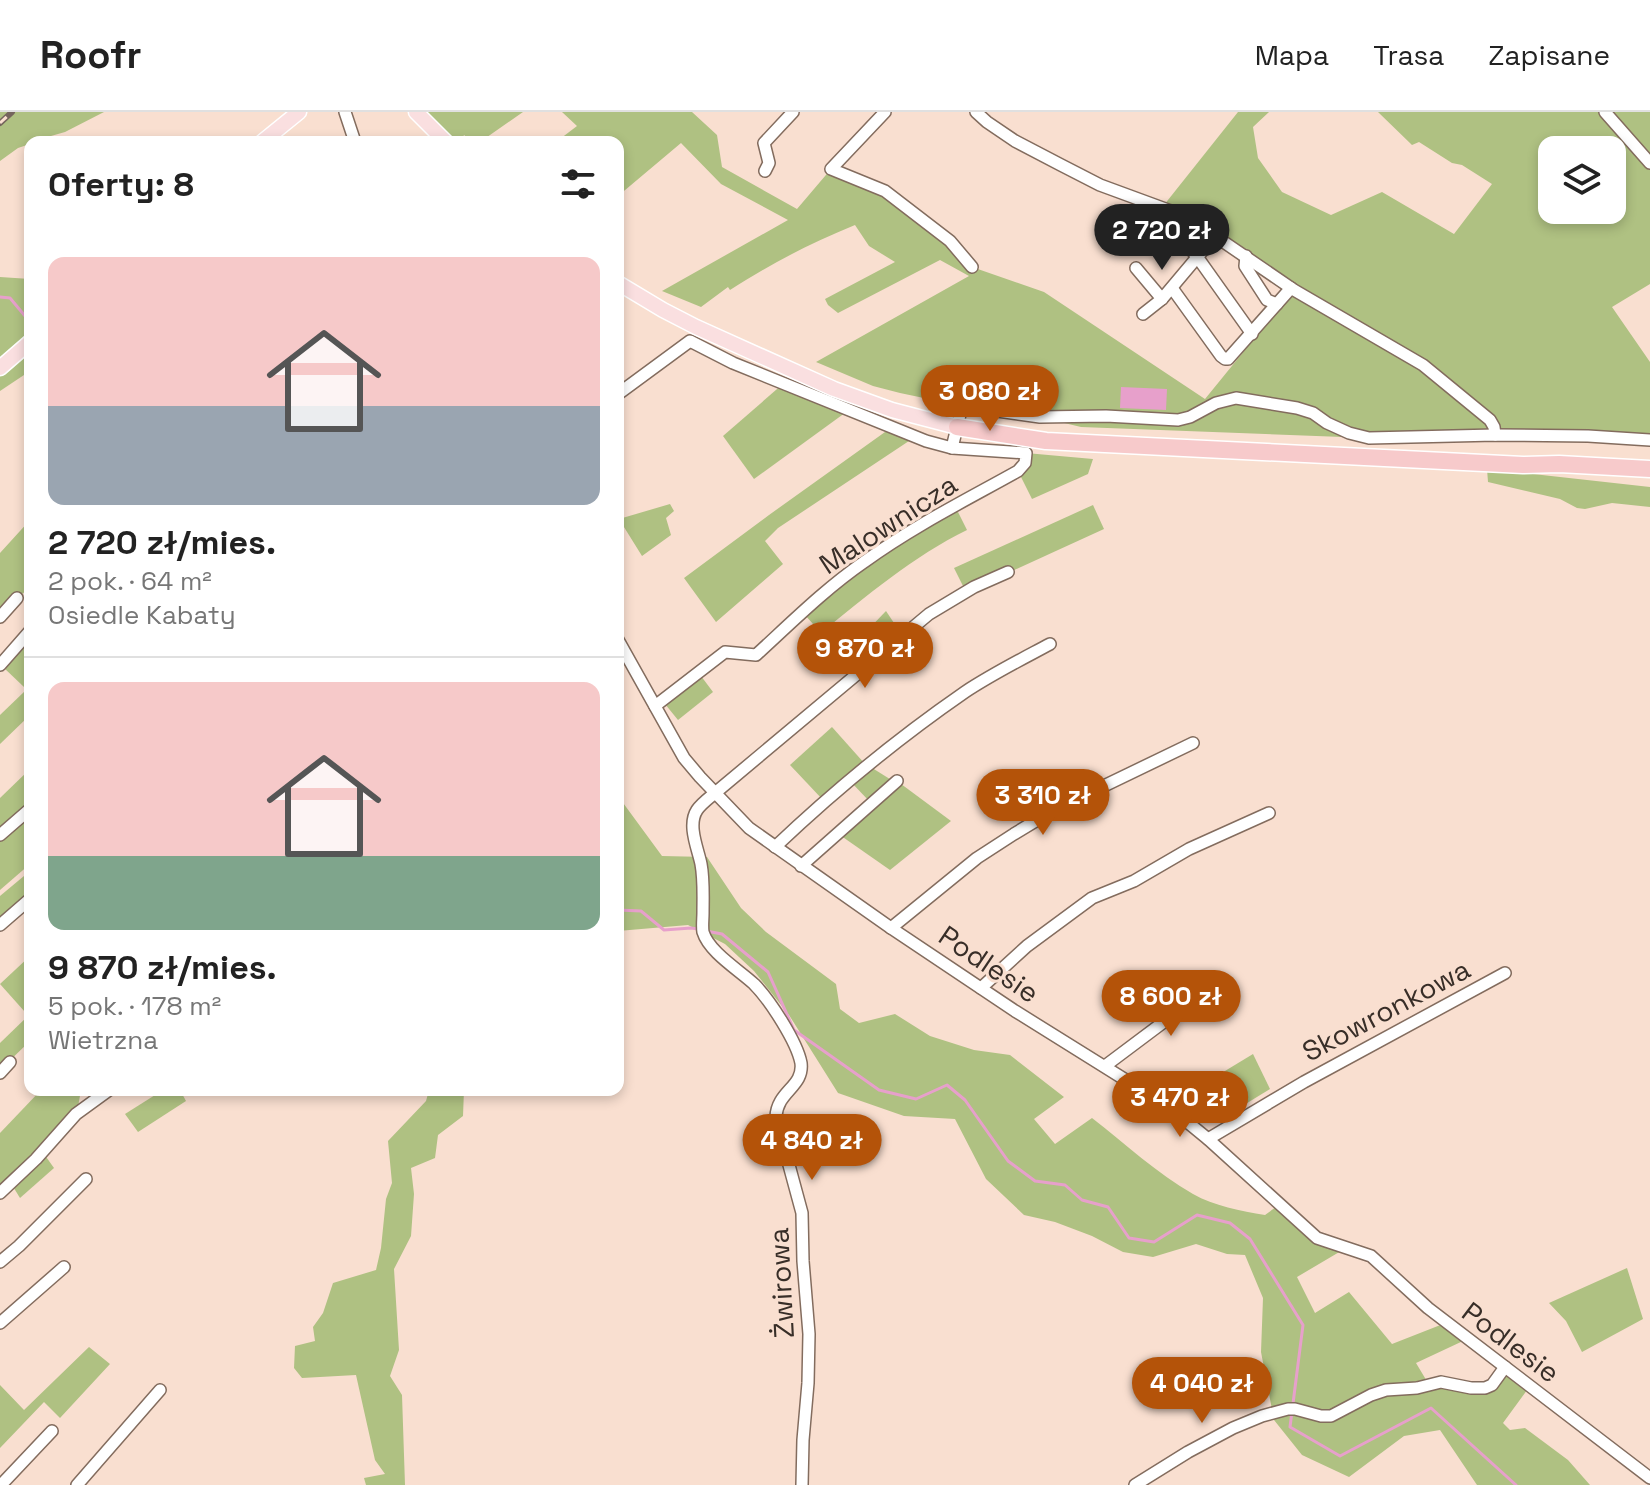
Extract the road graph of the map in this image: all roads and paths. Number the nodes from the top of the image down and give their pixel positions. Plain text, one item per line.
1 (296, 112) edge
2 (345, 112) edge
3 (409, 112) edge
4 (416, 112) edge
5 (793, 112) edge
6 (885, 112) edge
7 (976, 112) edge
8 (1605, 112) edge
9 (269, 136) edge
10 (353, 136) edge
11 (440, 136) edge
12 (440, 136) edge
13 (1650, 163) edge
14 (765, 171) dead end
15 (1174, 229) dead end
16 (1215, 236) junction
17 (1246, 256) junction
18 (1198, 258) junction
19 (972, 267) dead end
20 (1136, 268) dead end
21 (624, 287) edge
22 (1172, 288) junction
23 (1292, 289) junction
24 (1162, 299) junction
25 (1277, 304) junction
26 (1143, 314) dead end
27 (1252, 334) junction
28 (24, 347) edge
29 (0, 368) edge
30 (624, 390) edge
31 (957, 427) junction
32 (1495, 435) junction
33 (1650, 440) edge
34 (952, 448) junction
35 (1523, 465) junction
36 (1650, 469) edge
37 (1650, 480) edge
38 (1008, 572) dead end
39 (17, 598) dead end
40 (0, 617) edge
41 (24, 638) edge
42 (1050, 644) dead end
43 (624, 651) edge
44 (0, 665) edge
45 (655, 706) junction
46 (1193, 743) dead end
47 (897, 781) dead end
48 (715, 793) junction
49 (1269, 813) dead end
50 (24, 814) edge
51 (0, 835) edge
52 (775, 847) junction
53 (801, 866) junction
54 (24, 904) edge
55 (0, 925) edge
56 (891, 928) junction
57 (1505, 973) dead end
58 (981, 988) junction
59 (1222, 988) dead end
60 (10, 1062) dead end
61 (1105, 1066) junction
62 (0, 1073) edge
63 (101, 1096) edge
64 (1208, 1139) junction
65 (86, 1179) dead end
66 (0, 1193) edge
67 (0, 1262) edge
68 (64, 1267) dead end
69 (0, 1323) edge
70 (1505, 1367) junction
71 (160, 1390) dead end
72 (52, 1431) dead end
73 (1650, 1478) edge
74 (1, 1485) edge
75 (77, 1485) edge
76 (802, 1485) edge
77 (1135, 1485) edge

1 - 9 main road
2 - 10 street
3 - 11 main road
4 - 12 main road
5 - 14 street
6 - 19 street
7 - 16 street
8 - 13 street
15 - 18 street
16 - 17 street
16 - 18 street
17 - 23 street
17 - 25 street
18 - 22 street
18 - 27 street
20 - 24 street
21 - 31 main road
22 - 24 street
22 - 27 street
23 - 25 street
23 - 32 street
24 - 26 street
25 - 27 street
28 - 29 main road
30 - 34 street
31 - 32 street
31 - 34 street
31 - 35 highway
32 - 33 street
34 - 45 street, Malownicza
35 - 36 highway
35 - 37 highway
38 - 48 street
39 - 40 street
41 - 44 street
42 - 52 street
43 - 45 street, Podlesie
45 - 48 street, Podlesie
46 - 56 street
47 - 53 street
48 - 52 street, Podlesie
48 - 76 street, Żwirowa
49 - 58 street
50 - 51 street
52 - 53 street, Podlesie
53 - 56 street, Podlesie
54 - 55 street
56 - 58 street, Podlesie
57 - 64 street, Skowronkowa
58 - 61 street, Podlesie
59 - 61 street
60 - 62 street
61 - 64 street, Podlesie
63 - 66 street
64 - 70 street, Podlesie
65 - 67 street
68 - 69 street
70 - 73 street, Podlesie
70 - 77 street
71 - 75 street
72 - 74 street

